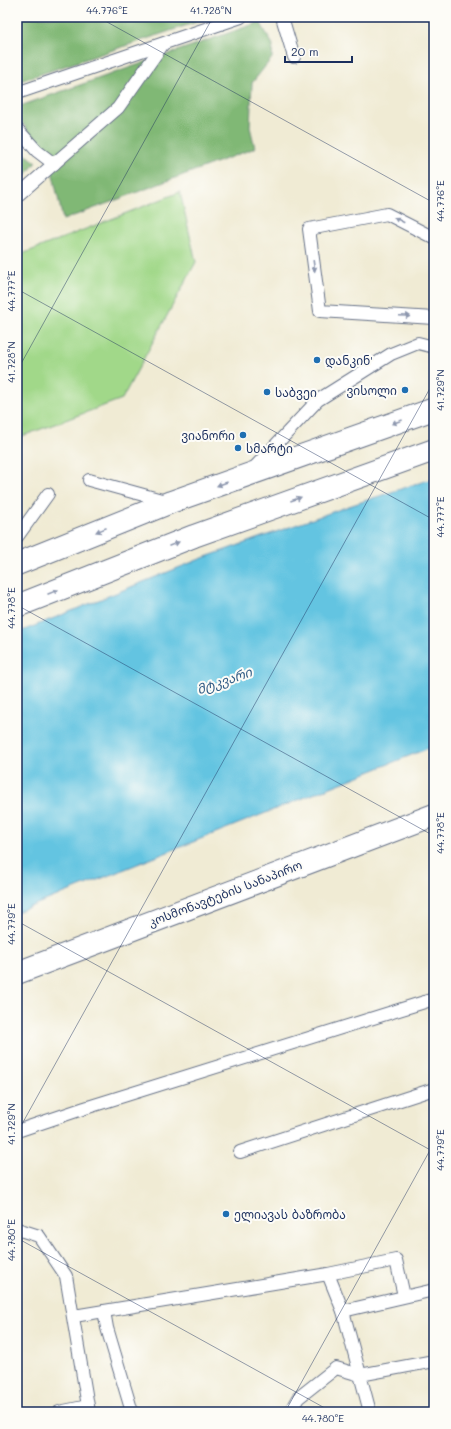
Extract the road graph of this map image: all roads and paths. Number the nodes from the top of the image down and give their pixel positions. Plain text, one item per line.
1 (241, 17) edge
2 (287, 18) edge
3 (163, 44) junction
4 (294, 57) dead end
5 (17, 93) edge
6 (17, 128) edge
7 (54, 164) junction
8 (17, 196) edge
9 (434, 238) edge
10 (434, 318) edge
11 (434, 347) edge
12 (434, 409) edge
13 (434, 450) edge
14 (248, 475) junction
15 (89, 480) dead end
16 (48, 494) dead end
17 (171, 502) junction
18 (17, 537) edge
19 (17, 564) edge
20 (17, 606) edge
21 (434, 815) edge
22 (17, 973) edge
23 (434, 999) edge
24 (434, 1089) edge
25 (17, 1131) edge
26 (240, 1152) dead end
27 (17, 1229) edge
28 (328, 1274) junction
29 (434, 1290) edge
30 (404, 1296) junction
31 (104, 1311) junction
32 (343, 1311) junction
33 (74, 1316) junction
34 (434, 1361) edge
35 (360, 1375) junction
36 (88, 1409) edge
37 (59, 1412) edge
38 (132, 1412) edge
39 (290, 1412) edge
40 (370, 1412) edge

1 - 3 lane
2 - 4 lane
3 - 5 lane
3 - 7 lane
6 - 7 lane
7 - 8 lane
9 -> 10 lane
11 - 14 lane
12 -> 14 main road
20 -> 13 main road
14 -> 17 main road
15 - 17 lane
16 - 18 lane
17 -> 19 main road
21 - 22 main road, კოსმონავტების სანაპირო
23 - 25 lane
24 - 26 lane
27 - 33 lane
28 - 30 lane
28 - 31 lane
28 - 32 lane
29 - 30 lane
30 - 32 lane
31 - 33 lane
31 - 38 lane
32 - 35 lane
33 - 36 lane
34 - 35 lane
35 - 39 lane
35 - 40 lane
36 - 37 lane

